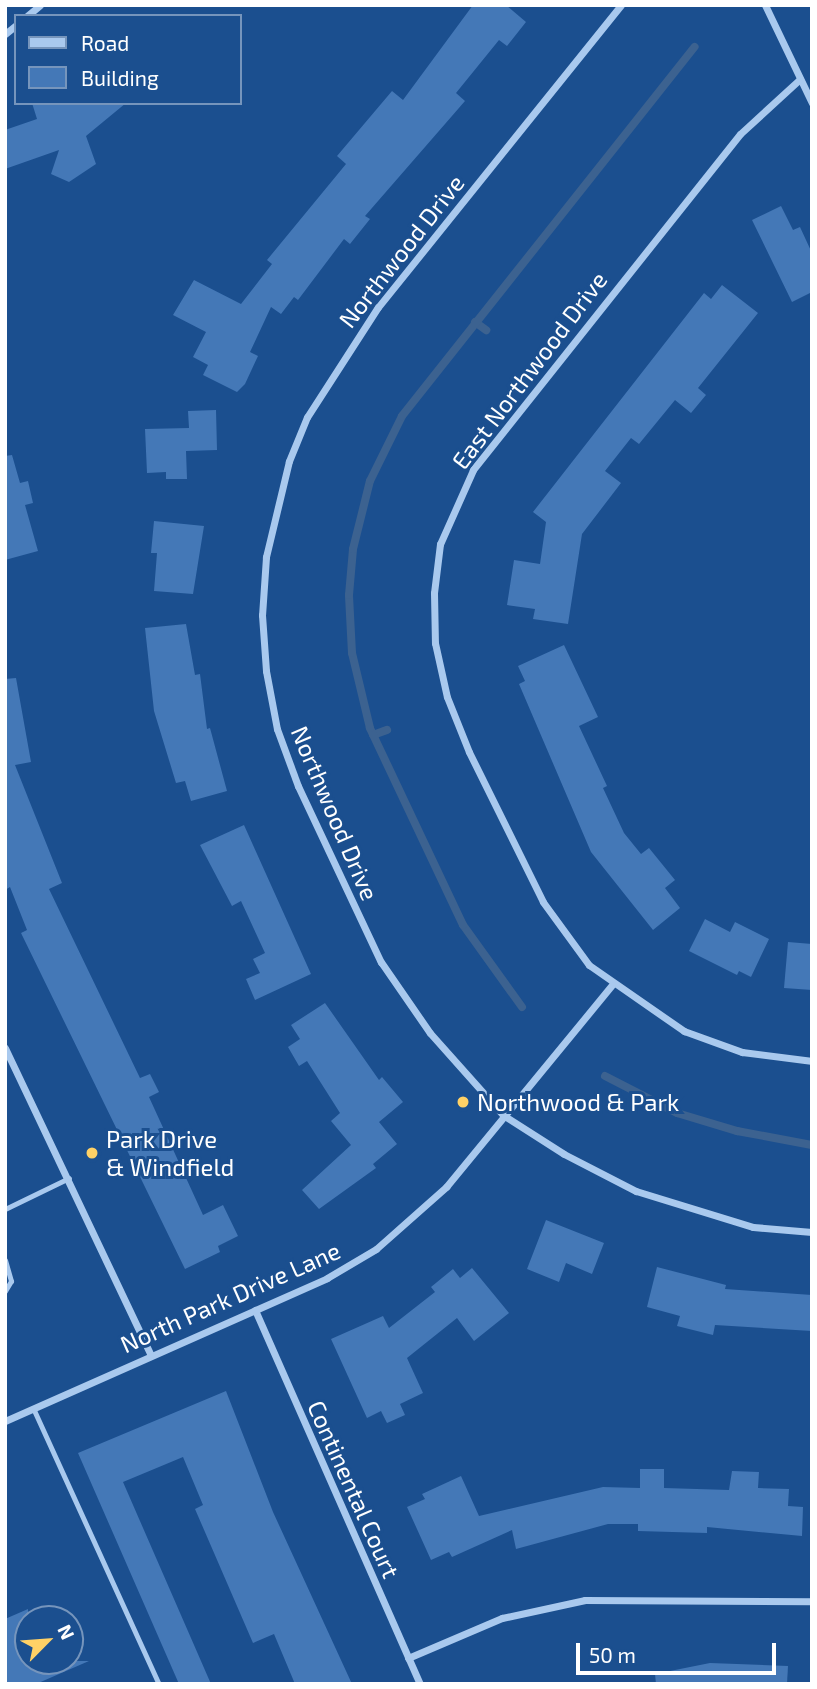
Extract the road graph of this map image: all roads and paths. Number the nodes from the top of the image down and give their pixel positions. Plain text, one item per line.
1 (621, 5) edge
2 (765, 5) edge
3 (800, 79) junction
4 (812, 103) edge
5 (612, 985) junction
6 (5, 1048) edge
7 (812, 1061) edge
8 (503, 1115) junction
9 (69, 1178) junction
10 (5, 1209) edge
11 (812, 1232) edge
12 (5, 1260) edge
13 (5, 1291) edge
14 (255, 1310) junction
15 (150, 1354) junction
16 (33, 1408) junction
17 (5, 1420) edge
18 (812, 1601) edge
19 (408, 1658) junction
20 (159, 1684) edge
21 (420, 1684) edge

1 - 8 street, Northwood Drive
2 - 3 street
3 - 4 street
3 - 5 street, East Northwood Drive
5 - 7 street, East Northwood Drive
5 - 8 street, North Park Drive Lane
6 - 9 street
8 - 11 street, Northwood Drive
8 - 14 street, North Park Drive Lane
9 - 10 lane
9 - 15 street
12 - 13 lane
14 - 15 street, North Park Drive Lane
14 - 19 street, Continental Court
15 - 16 street, North Park Drive Lane
16 - 17 street, North Park Drive Lane
16 - 20 lane
18 - 19 street
19 - 21 street, Continental Court

